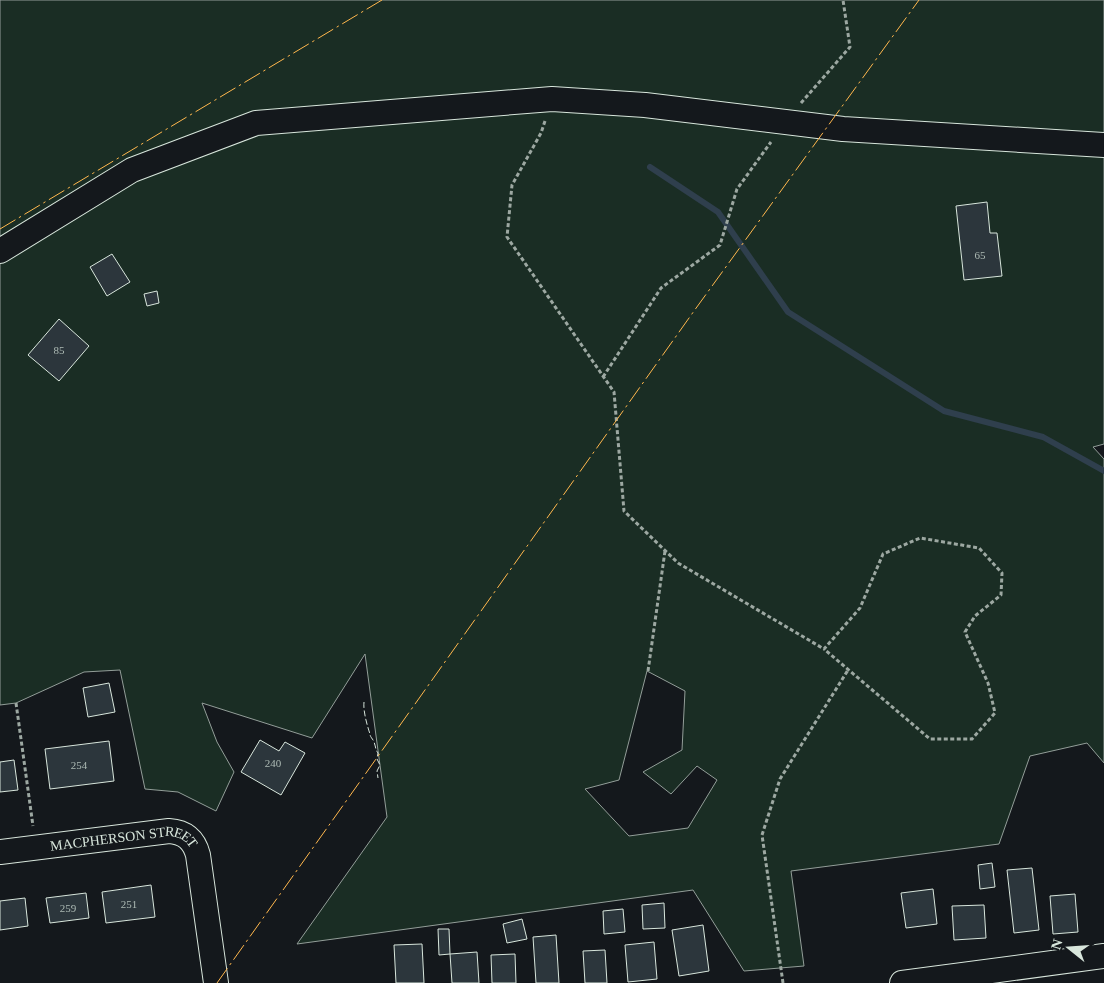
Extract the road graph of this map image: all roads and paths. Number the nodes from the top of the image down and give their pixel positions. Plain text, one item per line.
1 (843, 0) edge
2 (552, 100) junction
3 (786, 122) junction
4 (1104, 145) edge
5 (0, 251) edge
6 (603, 377) junction
7 (665, 550) junction
8 (824, 649) junction
9 (848, 670) junction
10 (648, 671) dead end
11 (16, 703) dead end
12 (36, 846) junction
13 (0, 852) edge
14 (1104, 956) edge
15 (216, 983) edge
16 (783, 983) edge
17 (902, 983) edge

1 - 3 path
2 - 3 street
2 - 5 street
2 - 6 path
3 - 4 street
3 - 6 path
6 - 7 path
7 - 8 path
7 - 10 path
8 - 9 path
8 - 9 path
9 - 16 path
11 - 12 path
12 - 13 street, MACPHERSON STREET
12 - 15 street, MACPHERSON STREET
14 - 17 street

